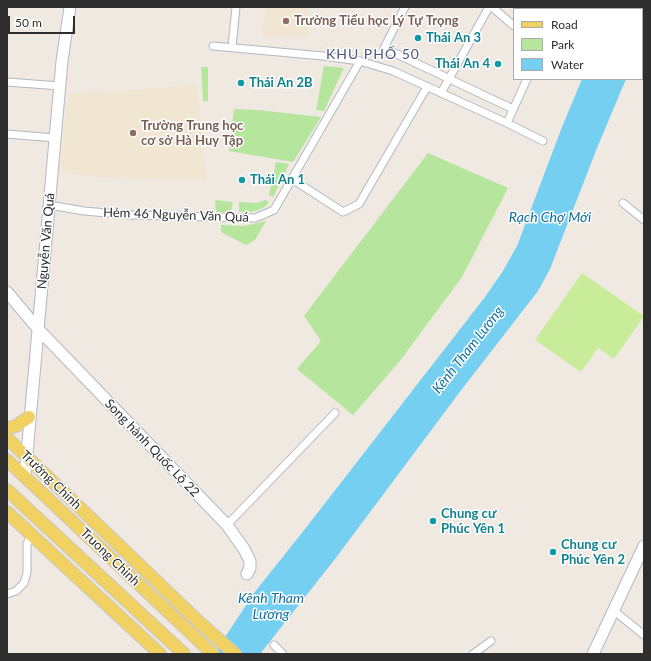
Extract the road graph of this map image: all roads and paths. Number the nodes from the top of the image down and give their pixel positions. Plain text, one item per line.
1 (70, 7) edge
2 (236, 7) edge
3 (405, 7) edge
4 (491, 7) edge
5 (513, 25) edge
6 (213, 46) dead end
7 (232, 47) junction
8 (360, 61) junction
9 (448, 79) junction
10 (527, 80) edge
11 (7, 82) edge
12 (60, 86) junction
13 (427, 87) junction
14 (441, 93) junction
15 (513, 109) junction
16 (507, 123) junction
17 (7, 134) edge
18 (55, 138) junction
19 (543, 141) dead end
20 (292, 179) junction
21 (623, 203) dead end
22 (49, 205) junction
23 (644, 220) edge
24 (7, 292) edge
25 (39, 330) junction
26 (335, 413) dead end
27 (30, 416) junction
28 (7, 428) edge
29 (7, 438) edge
30 (26, 456) junction
31 (7, 460) edge
32 (25, 476) junction
33 (7, 490) edge
34 (7, 512) edge
35 (226, 525) junction
36 (31, 535) junction
37 (644, 546) edge
38 (247, 574) dead end
39 (7, 594) edge
40 (614, 610) junction
41 (644, 635) edge
42 (491, 641) dead end
43 (274, 644) dead end
44 (160, 654) edge
45 (184, 654) edge
46 (213, 654) edge
47 (235, 654) edge
48 (284, 654) edge
49 (472, 654) edge
50 (593, 654) edge

1 - 12 main road, Nguyễn Văn Quá
2 - 7 street
3 - 9 street
4 - 5 street
4 - 9 street
6 - 7 street
7 - 8 street
8 - 13 street
8 - 20 street, Hẻm 46 Nguyễn Văn Quá
9 - 14 street
9 - 15 street
10 - 15 street
11 - 12 street
12 - 18 main road, Nguyễn Văn Quá
13 - 14 street
13 - 20 street
14 - 16 street
15 - 16 street
16 - 19 street
17 - 18 street
18 - 22 main road, Nguyễn Văn Quá
20 - 22 street, Hẻm 46 Nguyễn Văn Quá
21 - 23 street
22 - 25 main road, Nguyễn Văn Quá
24 - 25 main road
25 - 27 main road, Nguyễn Văn Quá
25 - 35 main road, Song hành Quốc Lộ 22
26 - 35 street
27 - 28 main road
27 - 30 main road, Nguyễn Văn Quá
29 - 30 main road, Trường Chinh
30 - 32 main road, Nguyễn Văn Quá
30 - 47 main road, Trường Chinh
31 - 32 main road, Truong Chinh
32 - 46 main road, Truong Chinh
33 - 45 main road, Truong Chinh
34 - 36 main road
35 - 38 main road, Song hành Quốc Lộ 22
36 - 39 street
36 - 44 main road
37 - 40 main road
40 - 41 street
40 - 50 main road
42 - 49 street
43 - 48 street

